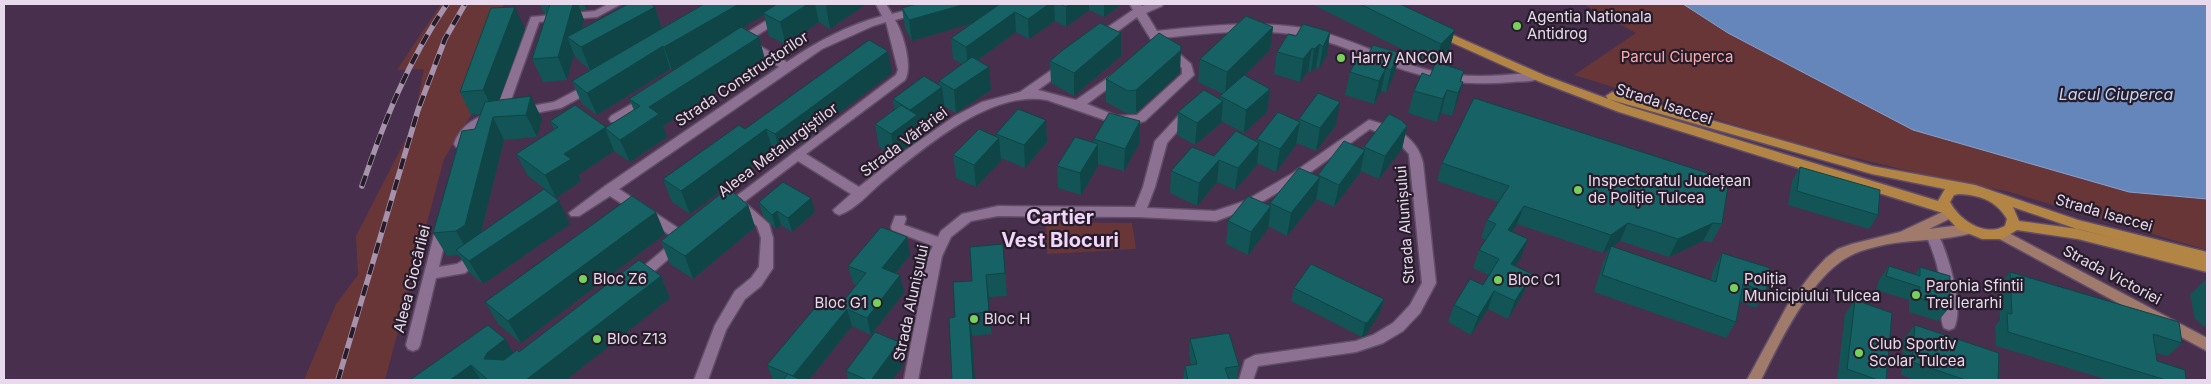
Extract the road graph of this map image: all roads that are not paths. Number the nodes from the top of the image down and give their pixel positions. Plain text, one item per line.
1 (616, 4) edge
2 (800, 4) edge
3 (881, 4) edge
4 (943, 4) edge
5 (1158, 4) edge
6 (1137, 7) edge
7 (889, 17) junction
8 (743, 39) junction
9 (1155, 42) junction
10 (1087, 48) edge
11 (727, 49) edge
12 (1071, 60) edge
13 (1130, 65) edge
14 (787, 67) junction
15 (1535, 76) junction
16 (602, 80) edge
17 (655, 94) edge
18 (1022, 95) junction
19 (1078, 105) junction
20 (501, 115) junction
21 (1185, 116) edge
22 (616, 119) edge
23 (798, 155) junction
24 (457, 158) edge
25 (609, 189) junction
26 (1967, 189) junction
27 (861, 194) junction
28 (1992, 197) junction
29 (736, 202) junction
30 (839, 210) dead end
31 (1948, 211) junction
32 (575, 212) dead end
33 (721, 212) edge
34 (1139, 212) junction
35 (445, 216) edge
36 (900, 219) dead end
37 (2013, 225) junction
38 (1970, 230) junction
39 (2001, 234) junction
40 (1932, 235) junction
41 (1897, 239) junction
42 (939, 243) junction
43 (491, 247) edge
44 (2207, 257) edge
45 (2207, 267) edge
46 (432, 273) junction
47 (624, 288) edge
48 (1949, 324) dead end
49 (413, 345) dead end
50 (2207, 345) edge
51 (701, 380) edge
52 (910, 380) edge
53 (1246, 380) edge
54 (1754, 380) edge

1 - 20 street
2 - 8 street
3 - 7 street, Aleea Metalurgiștilor
4 - 7 street, Strada Constructorilor
5 - 6 street
6 - 9 street
6 - 10 street
7 - 14 street, Strada Constructorilor
7 - 23 street, Aleea Metalurgiștilor
8 - 11 street
8 - 14 street
9 - 15 street
9 - 19 street, Strada Vărăriei
12 - 18 street
13 - 19 street
14 - 25 street, Strada Constructorilor
15 - 26 main road, Strada Isaccei
15 - 31 main road, Strada Isaccei
16 - 20 street
17 - 22 street
18 - 19 street, Strada Vărăriei
18 - 27 street, Strada Vărăriei
20 - 24 street
21 - 34 street
23 - 27 street
23 - 29 street, Aleea Metalurgiștilor
25 - 32 street, Strada Constructorilor
25 - 47 street
26 - 28 main road, Strada Isaccei
26 - 31 main road
27 - 30 street, Strada Vărăriei
28 - 37 main road, Strada Isaccei
28 - 44 main road, Strada Isaccei
29 - 33 street, Aleea Metalurgiștilor
29 - 51 street
31 - 38 main road, Strada Isaccei
31 - 41 main road
34 - 42 street, Strada Alunișului
34 - 53 street, Strada Alunișului
35 - 46 street, Aleea Ciocârliei
36 - 42 street
37 - 39 main road
37 - 45 main road, Strada Isaccei
38 - 39 main road, Strada Isaccei
38 - 40 main road
39 - 50 main road, Strada Victoriei
40 - 41 main road
40 - 48 street
41 - 54 main road
42 - 52 street, Strada Alunișului
43 - 46 street
46 - 49 street, Aleea Ciocârliei

